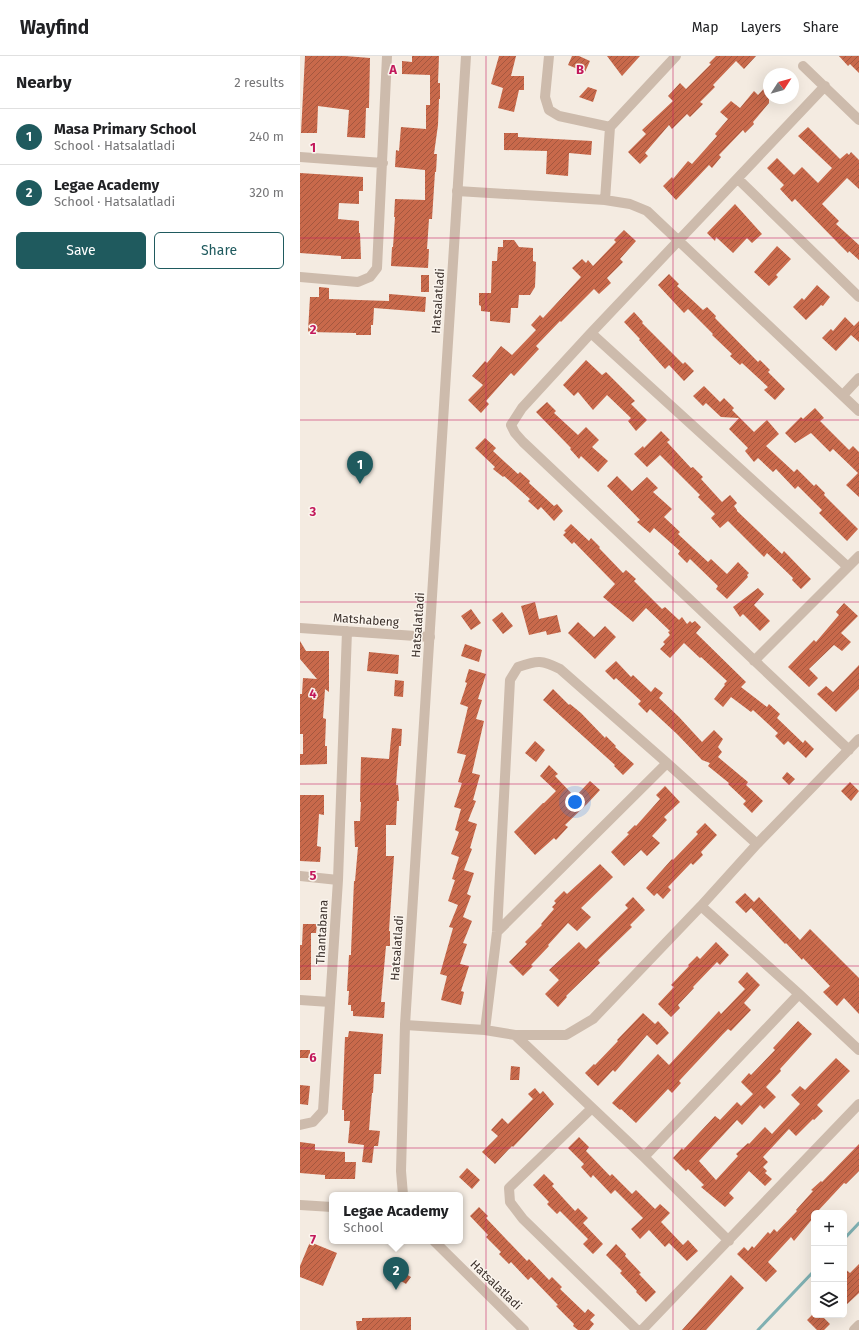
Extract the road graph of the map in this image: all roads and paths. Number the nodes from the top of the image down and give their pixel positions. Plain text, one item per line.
1 (387, 56) edge
2 (466, 56) edge
3 (549, 56) edge
4 (676, 56) edge
5 (803, 66) dead end
6 (825, 86) junction
7 (859, 120) edge
8 (610, 127) junction
9 (300, 157) edge
10 (383, 163) junction
11 (738, 179) junction
12 (457, 191) junction
13 (605, 200) junction
14 (679, 241) junction
15 (300, 277) edge
16 (859, 297) edge
17 (591, 333) junction
18 (859, 378) edge
19 (843, 395) junction
20 (859, 411) edge
21 (859, 556) edge
22 (848, 568) junction
23 (300, 628) edge
24 (347, 631) junction
25 (430, 637) junction
26 (754, 661) junction
27 (855, 745) edge
28 (667, 763) junction
29 (757, 844) junction
30 (300, 876) edge
31 (338, 880) junction
32 (701, 906) junction
33 (498, 932) junction
34 (799, 994) junction
35 (300, 1000) edge
36 (330, 1002) junction
37 (406, 1025) junction
38 (485, 1030) junction
39 (514, 1035) junction
40 (859, 1050) edge
41 (859, 1104) edge
42 (591, 1109) junction
43 (300, 1125) edge
44 (644, 1157) junction
45 (403, 1192) edge
46 (300, 1204) edge
47 (329, 1207) edge
48 (729, 1241) junction
49 (437, 1244) edge
50 (859, 1325) edge
51 (524, 1330) edge
52 (637, 1330) edge
53 (642, 1330) edge
54 (854, 1330) edge

1 - 10 street
2 - 12 street, Hatsalatladi
3 - 8 street
4 - 8 street
5 - 6 street
6 - 7 street
6 - 11 street
8 - 13 street
9 - 10 street
10 - 15 street
11 - 14 street
11 - 16 street
12 - 13 street
12 - 25 street, Hatsalatladi
13 - 14 street
14 - 17 street
14 - 19 street
17 - 22 street
17 - 26 street
18 - 19 street
19 - 20 street
21 - 22 street
22 - 26 street
23 - 24 street, Matshabeng
24 - 25 street, Matshabeng
24 - 31 street, Thantabana
25 - 37 street, Hatsalatladi
26 - 27 street
27 - 29 street
28 - 29 street
28 - 33 street
28 - 33 street
29 - 32 street
30 - 31 street
31 - 36 street, Thantabana
32 - 34 street
32 - 39 street
33 - 38 street
34 - 40 street
34 - 44 street
35 - 36 street
36 - 43 street, Thantabana
37 - 38 street
37 - 45 street, Hatsalatladi
38 - 39 street
39 - 42 street
41 - 48 street
42 - 44 street
42 - 52 street
44 - 48 street
46 - 47 street
48 - 53 street
49 - 51 street, Hatsalatladi
50 - 54 street

